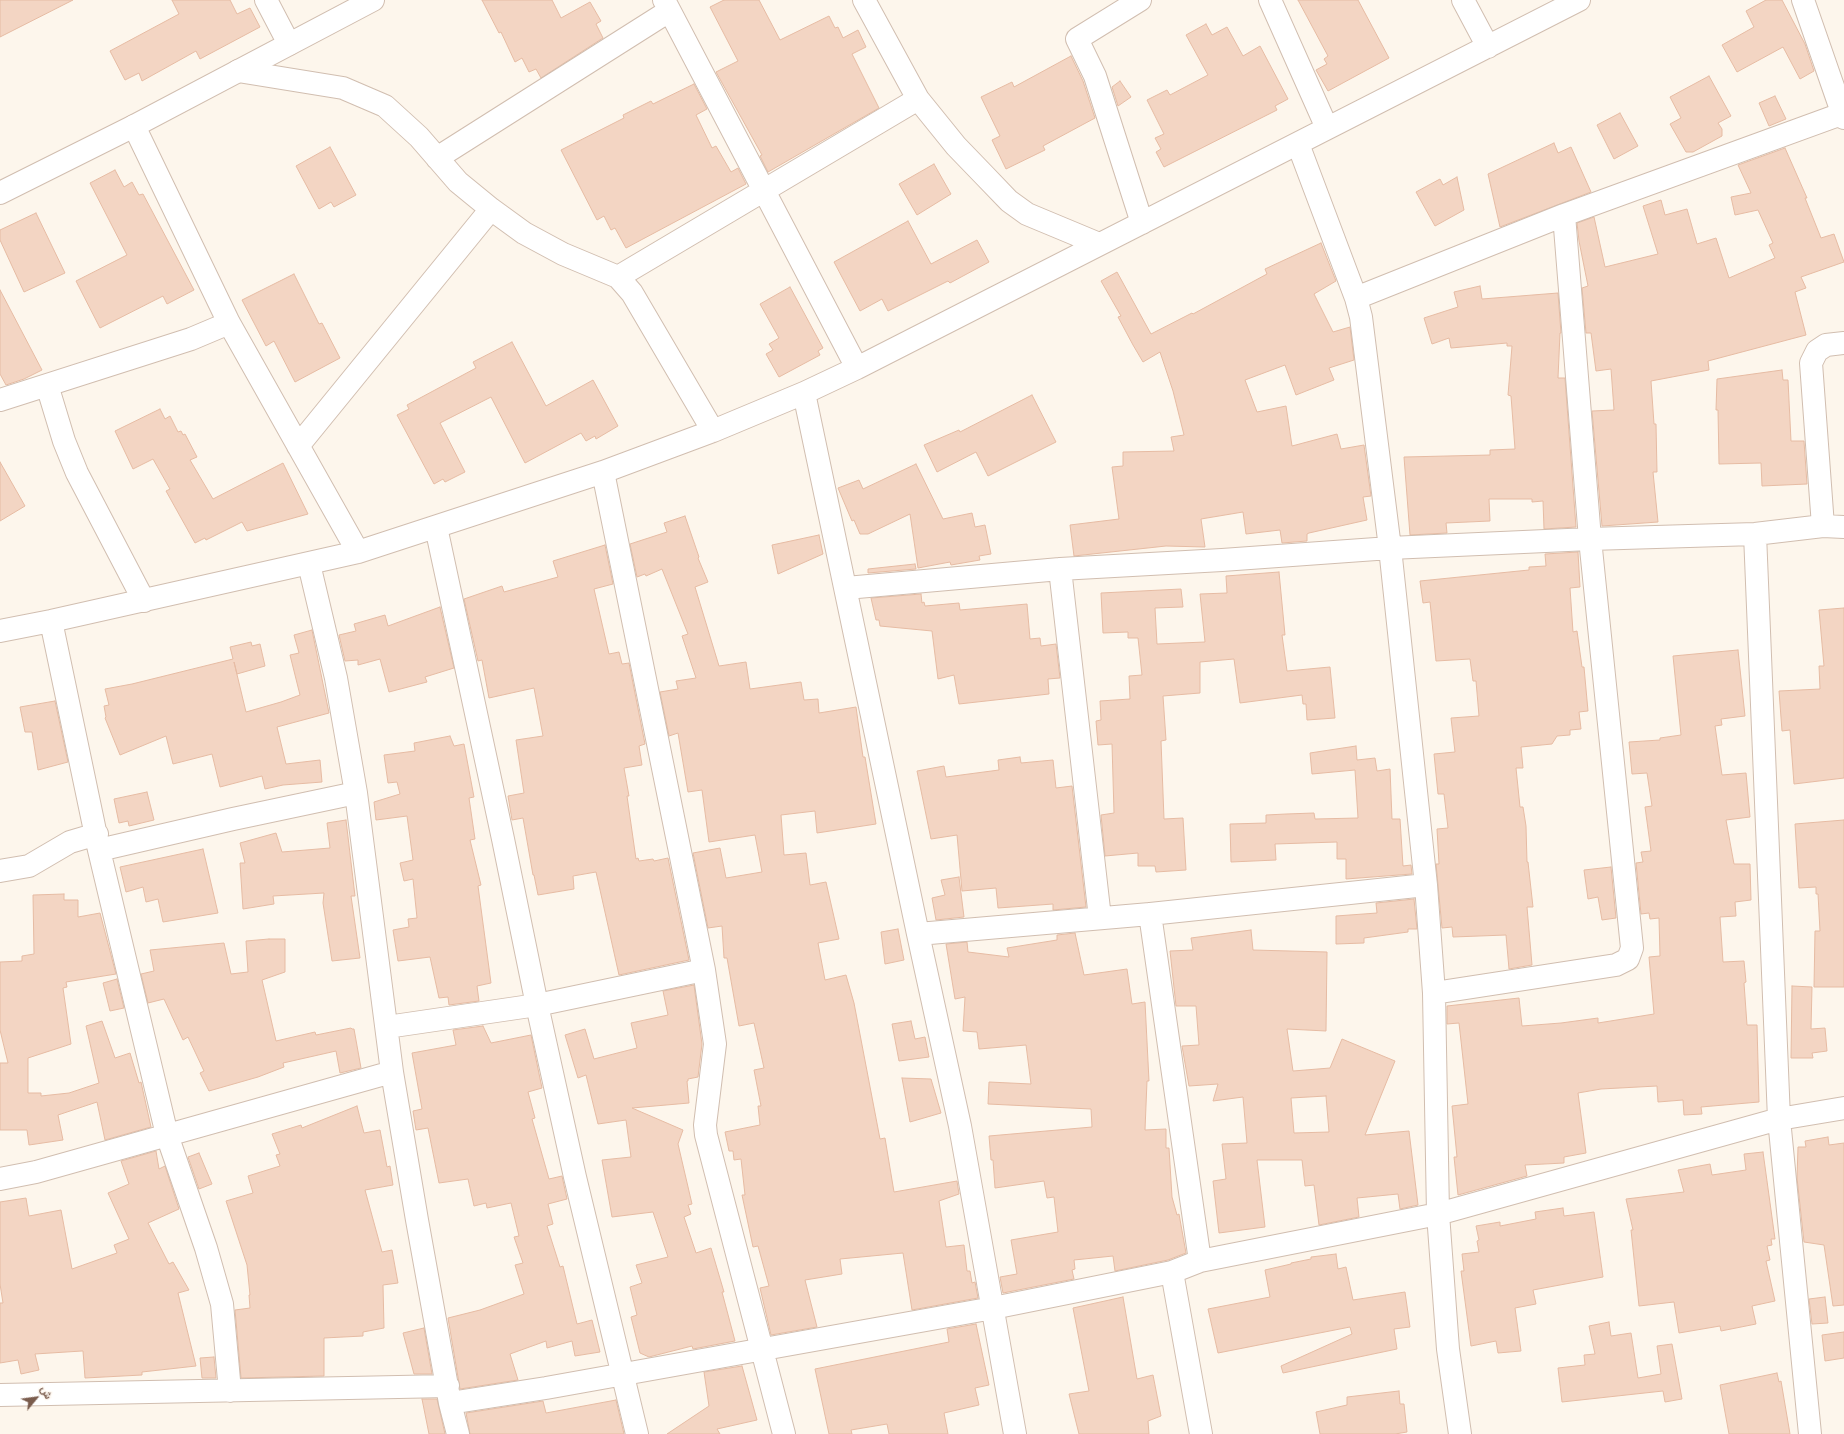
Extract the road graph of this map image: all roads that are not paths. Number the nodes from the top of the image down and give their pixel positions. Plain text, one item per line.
1 (266, 0) edge
2 (373, 0) edge
3 (864, 0) edge
4 (1140, 0) edge
5 (1270, 0) edge
6 (1463, 0) edge
7 (1579, 0) edge
8 (1803, 0) edge
9 (666, 5) edge
10 (289, 44) junction
11 (1488, 47) junction
12 (238, 71) junction
13 (918, 99) junction
14 (1844, 115) edge
15 (134, 126) junction
16 (1327, 128) junction
17 (1298, 144) junction
18 (437, 158) junction
19 (762, 191) junction
20 (0, 193) edge
21 (491, 209) junction
22 (1564, 215) junction
23 (1142, 223) junction
24 (1099, 244) junction
25 (618, 277) junction
26 (1356, 298) junction
27 (229, 323) junction
28 (1844, 343) edge
29 (857, 368) junction
30 (47, 385) junction
31 (804, 393) junction
32 (0, 400) edge
33 (713, 431) junction
34 (298, 446) junction
35 (603, 472) junction
36 (1834, 526) edge
37 (436, 527) junction
38 (1756, 534) junction
39 (1590, 539) junction
40 (1390, 548) junction
41 (358, 552) junction
42 (309, 564) junction
43 (1060, 569) junction
44 (846, 588) junction
45 (144, 601) junction
46 (51, 622) junction
47 (0, 631) edge
48 (356, 793) junction
49 (98, 842) junction
50 (0, 870) edge
51 (1426, 885) junction
52 (1150, 914) junction
53 (1100, 918) junction
54 (918, 934) junction
55 (704, 970) junction
56 (1434, 992) junction
57 (537, 1005) junction
58 (387, 1027) junction
59 (392, 1072) junction
60 (1844, 1108) edge
61 (1779, 1119) junction
62 (167, 1136) junction
63 (0, 1180) edge
64 (1438, 1214) junction
65 (1200, 1261) junction
66 (1172, 1272) junction
67 (993, 1308) junction
68 (763, 1349) junction
69 (622, 1375) junction
70 (230, 1391) junction
71 (0, 1395) edge
72 (449, 1395) junction
73 (458, 1434) edge
74 (637, 1434) edge
75 (784, 1434) edge
76 (1015, 1434) edge
77 (1201, 1434) edge
78 (1460, 1434) edge
79 (1810, 1434) edge

1 - 10 street
2 - 10 street
3 - 13 street
4 - 23 street
5 - 16 street
6 - 11 street
7 - 11 street
8 - 14 street
9 - 18 street
9 - 19 street
10 - 12 street
11 - 16 street
12 - 15 street
12 - 18 street
13 - 19 street
13 - 24 street
14 - 22 street
15 - 20 street
15 - 27 street
16 - 17 street
17 - 23 street
17 - 26 street
18 - 21 street
19 - 25 street
19 - 29 street
21 - 25 street
21 - 34 street
22 - 26 street
22 - 39 street
23 - 24 street
24 - 29 street
25 - 33 street
26 - 40 street
27 - 30 street
27 - 34 street
28 - 36 street
29 - 31 street
30 - 32 street
30 - 45 street
31 - 33 street
31 - 44 street
33 - 35 street
34 - 41 street
35 - 37 street
35 - 55 street
36 - 38 street
37 - 41 street
37 - 57 street
38 - 39 street
38 - 61 street
39 - 40 street
39 - 56 street
40 - 43 street
40 - 51 street
41 - 42 street
42 - 45 street
42 - 48 street
43 - 44 street
43 - 53 street
44 - 54 street
45 - 46 street
46 - 47 street
46 - 49 street
48 - 49 street
48 - 58 street
49 - 50 street
49 - 62 street
51 - 52 street
51 - 56 street
52 - 53 street
52 - 65 street
53 - 54 street
54 - 67 street
55 - 57 street
55 - 68 street
56 - 64 street
57 - 58 street
57 - 69 street
58 - 59 street
59 - 62 street
59 - 72 street
60 - 61 street
61 - 64 street
61 - 79 street
62 - 63 street
62 - 70 street
64 - 65 street
64 - 78 street
65 - 66 street
66 - 67 street
66 - 77 street
67 - 68 street
67 - 76 street
68 - 69 street
68 - 75 street
69 - 72 street
69 - 74 street
70 - 71 street
70 - 72 street
72 - 73 street

